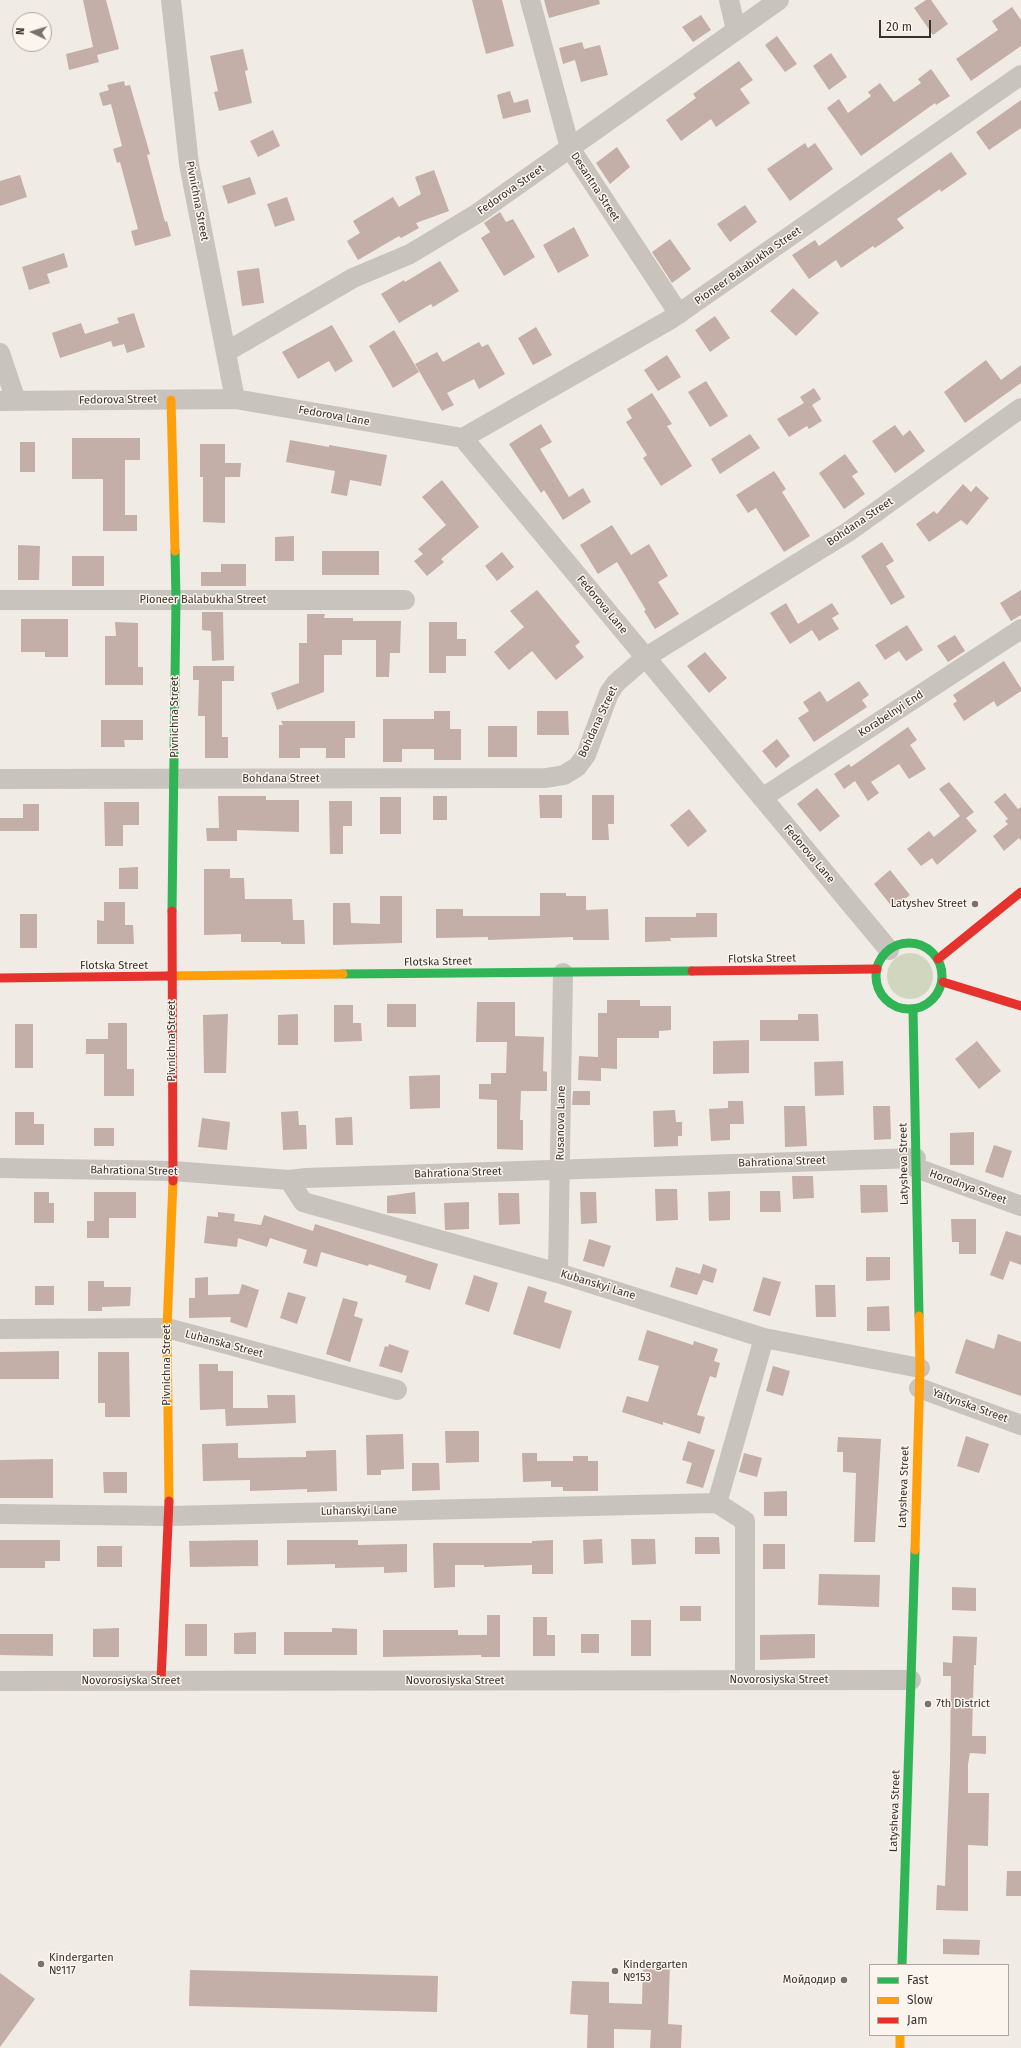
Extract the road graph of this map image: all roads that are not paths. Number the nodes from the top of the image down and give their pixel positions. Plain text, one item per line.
1 (171, 0) edge
2 (530, 0) edge
3 (729, 0) edge
4 (779, 0) edge
5 (736, 30) junction
6 (1021, 75) edge
7 (570, 148) junction
8 (678, 314) junction
9 (226, 352) junction
10 (0, 353) edge
11 (235, 399) junction
12 (171, 400) junction
13 (8, 401) edge
14 (1021, 408) edge
15 (463, 438) junction
16 (0, 600) edge
17 (176, 600) junction
18 (406, 600) dead end
19 (1021, 629) edge
20 (646, 657) junction
21 (0, 779) edge
22 (175, 779) junction
23 (762, 798) junction
24 (1021, 892) edge
25 (889, 950) junction
26 (938, 959) junction
27 (877, 969) junction
28 (563, 973) junction
29 (172, 977) junction
30 (0, 978) edge
31 (943, 982) junction
32 (1021, 1006) edge
33 (913, 1010) junction
34 (916, 1163) junction
35 (0, 1168) edge
36 (560, 1170) junction
37 (173, 1172) junction
38 (289, 1180) junction
39 (1021, 1206) edge
40 (558, 1273) junction
41 (167, 1328) junction
42 (0, 1329) edge
43 (764, 1338) junction
44 (920, 1368) junction
45 (919, 1388) junction
46 (397, 1390) dead end
47 (1021, 1425) edge
48 (717, 1503) junction
49 (0, 1514) edge
50 (169, 1516) junction
51 (745, 1680) junction
52 (911, 1680) junction
53 (0, 1681) edge
54 (162, 1681) junction
55 (902, 1964) edge
56 (900, 2036) edge
57 (900, 2048) edge

1 - 9 street, Pivnichna Street
2 - 7 street, Desantna Street
3 - 5 street
4 - 5 street, Fedorova Street
5 - 7 street, Fedorova Street
6 - 8 street, Pioneer Balabukha Street
7 - 8 street, Desantna Street
7 - 9 street, Fedorova Street
8 - 15 street, Pioneer Balabukha Street
9 - 11 street, Pivnichna Street
10 - 13 street
11 - 12 street, Fedorova Street
11 - 15 street, Fedorova Lane
12 - 13 street, Fedorova Street
12 - 17 street, Pivnichna Street
14 - 20 street, Bohdana Street
15 - 20 street, Fedorova Lane
16 - 17 street, Pioneer Balabukha Street
17 - 18 street, Pioneer Balabukha Street
17 - 22 street, Pivnichna Street
19 - 23 street, Korabelnyi End
20 - 22 street, Bohdana Street
20 - 23 street, Fedorova Lane
21 - 22 street, Bohdana Street
22 - 29 street, Pivnichna Street
23 - 25 street, Fedorova Lane
24 - 26 street
25 - 26 street
25 - 27 street
26 - 31 street
27 - 28 street, Flotska Street
27 - 33 street
28 - 29 street, Flotska Street
28 - 36 street, Rusanova Lane
29 - 30 street, Flotska Street
29 - 37 street, Pivnichna Street
31 - 32 street
31 - 33 street
33 - 34 street, Latysheva Street
34 - 36 street, Bahrationa Street
34 - 39 street, Horodnya Street
34 - 44 street, Latysheva Street
35 - 37 street, Bahrationa Street
36 - 38 street, Bahrationa Street
36 - 40 street, Rusanova Lane
37 - 38 street, Bahrationa Street
37 - 41 street, Pivnichna Street
38 - 40 street, Kubanskyi Lane
40 - 43 street, Kubanskyi Lane
41 - 42 street, Luhanska Street
41 - 46 street, Luhanska Street
41 - 50 street, Pivnichna Street
43 - 44 street, Kubanskyi Lane
43 - 48 street
44 - 45 street, Latysheva Street
45 - 47 street, Yaltynska Street
45 - 52 street, Latysheva Street
48 - 50 street, Luhanskyi Lane
48 - 51 street
49 - 50 street, Luhanskyi Lane
50 - 54 street, Pivnichna Street
51 - 52 street, Novorosiyska Street
51 - 54 street, Novorosiyska Street
52 - 55 street, Latysheva Street
53 - 54 street, Novorosiyska Street
56 - 57 street

